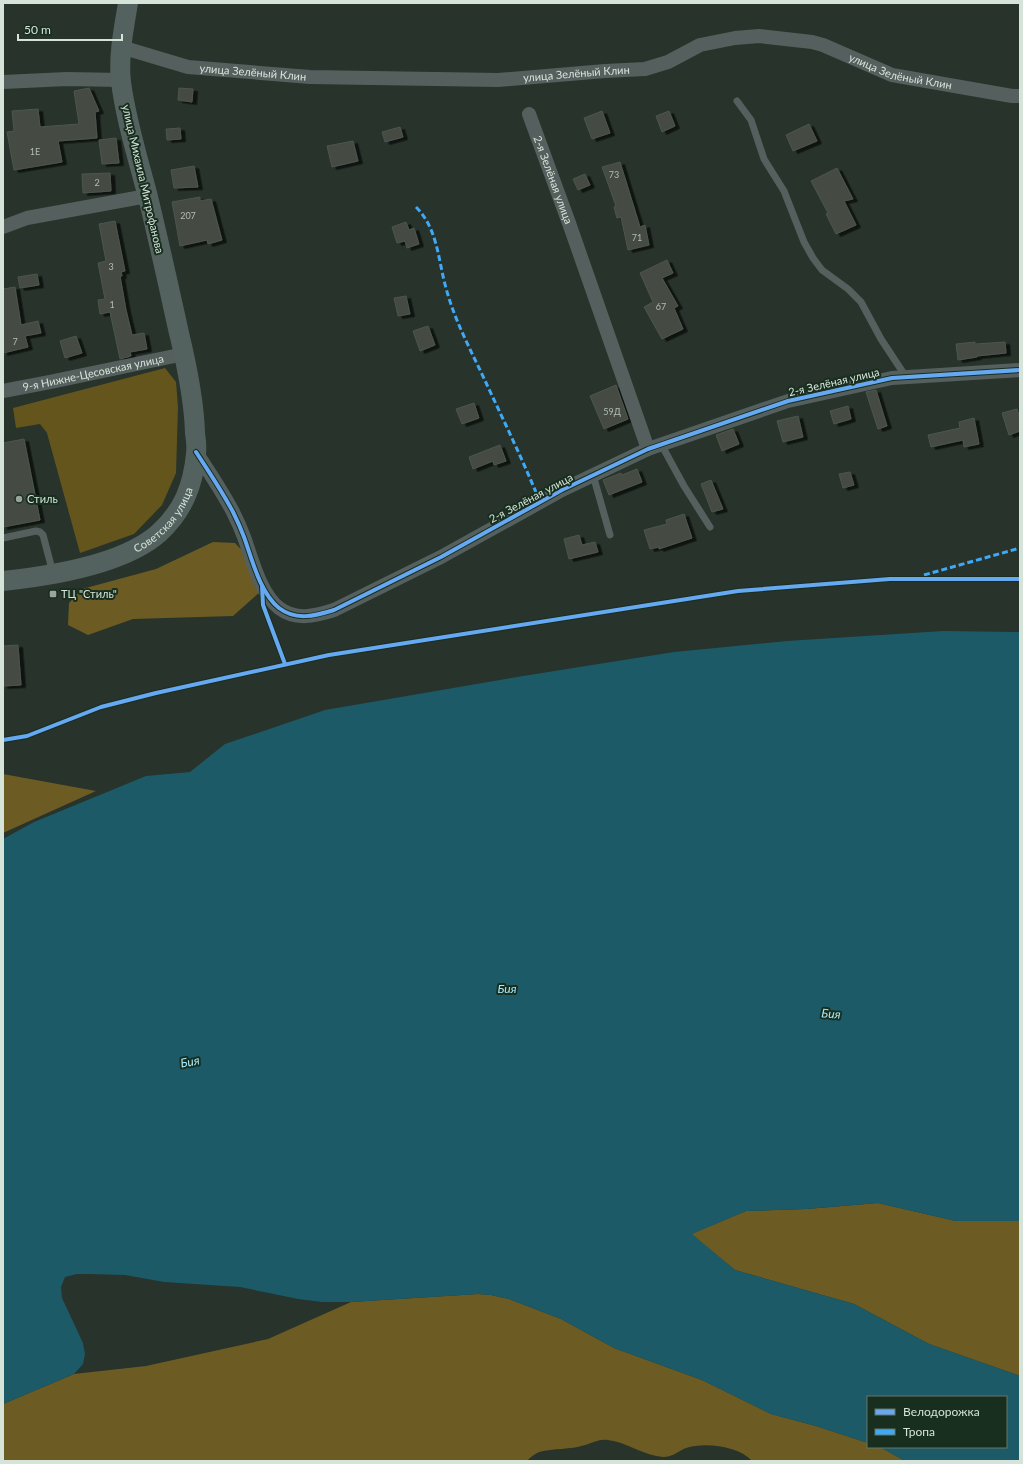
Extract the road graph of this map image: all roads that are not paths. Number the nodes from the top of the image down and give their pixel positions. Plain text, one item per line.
1 (128, 3) edge
2 (121, 47) junction
3 (121, 80) junction
4 (3, 82) edge
5 (1020, 96) edge
6 (737, 102) dead end
7 (529, 114) dead end
8 (148, 196) junction
9 (3, 227) edge
10 (184, 354) junction
11 (1020, 370) edge
12 (906, 377) junction
13 (3, 391) edge
14 (655, 446) junction
15 (196, 452) junction
16 (593, 475) junction
17 (710, 527) dead end
18 (610, 535) dead end
19 (3, 538) edge
20 (53, 574) junction
21 (3, 581) edge

1 - 2 main road, улица Михаила Митрофанова
2 - 3 main road, улица Михаила Митрофанова
2 - 5 street, улица Зелёный Клин
3 - 4 street
3 - 8 main road, улица Михаила Митрофанова
6 - 12 lane
7 - 14 street, 2-я Зелёная улица
8 - 9 street
8 - 10 main road, улица Михаила Митрофанова
10 - 13 street, 9-я Нижне-Цесовская улица
10 - 15 main road, Советская улица
11 - 12 street, 2-я Зелёная улица
12 - 14 street, 2-я Зелёная улица
14 - 16 street, 2-я Зелёная улица
14 - 17 lane
15 - 16 street, 2-я Зелёная улица
15 - 20 main road, Советская улица
16 - 18 lane
19 - 20 lane
20 - 21 main road, Советская улица

